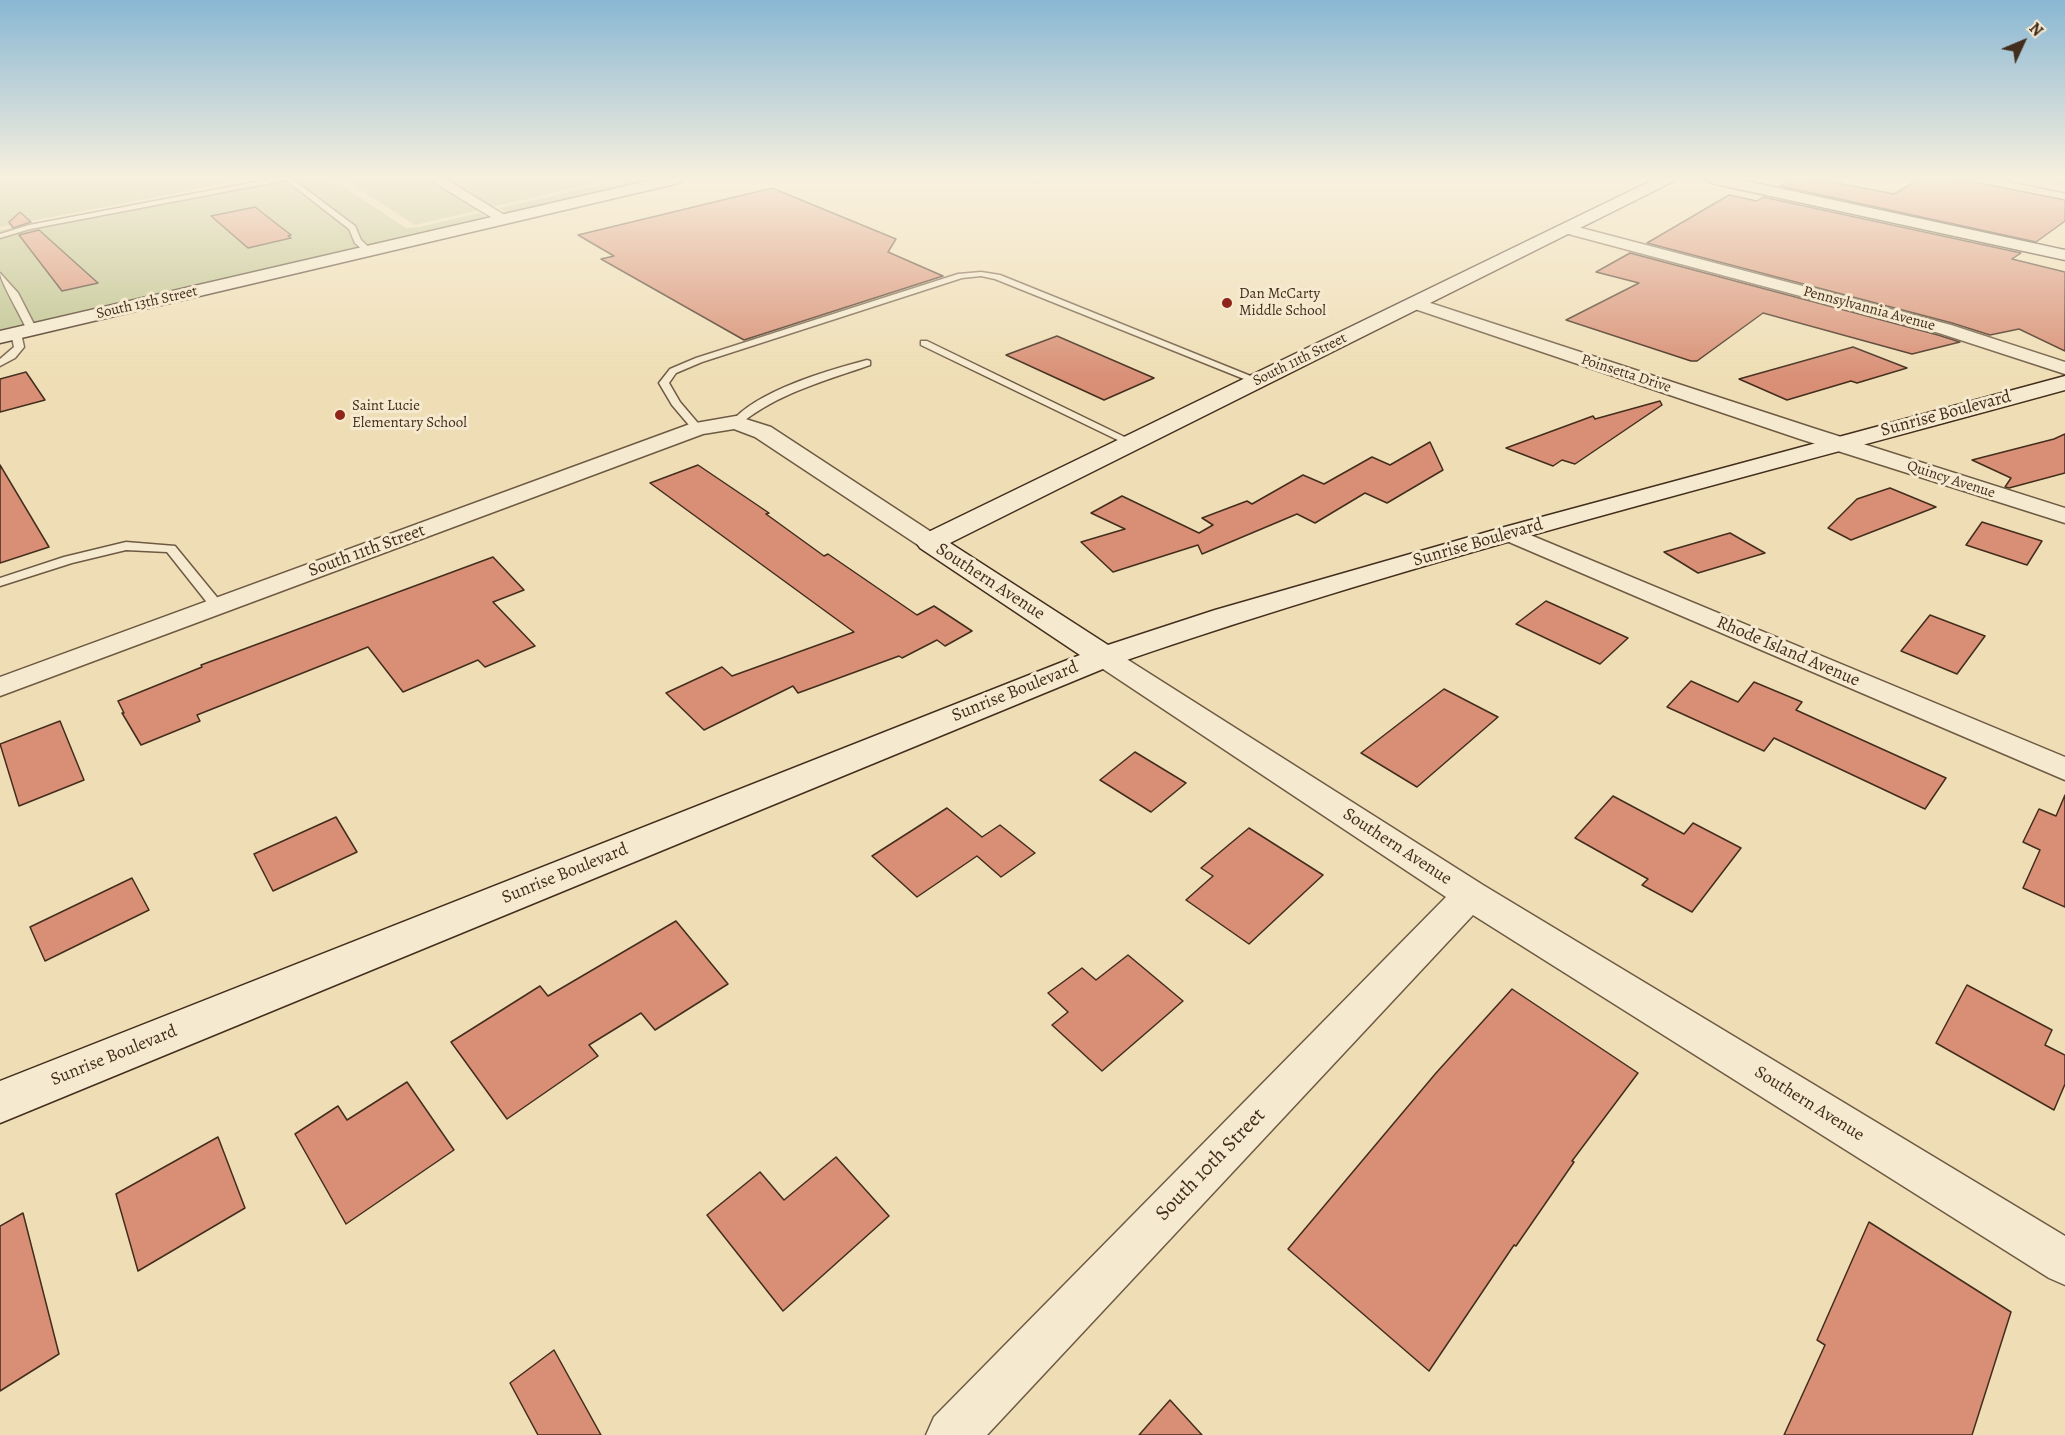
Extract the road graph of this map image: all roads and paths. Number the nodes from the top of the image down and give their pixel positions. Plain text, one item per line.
1 (362, 245) edge
2 (394, 245) edge
3 (1533, 245) edge
4 (1627, 245) edge
5 (2019, 245) edge
6 (369, 251) junction
7 (2065, 255) edge
8 (0, 275) edge
9 (1415, 303) junction
10 (16, 333) edge
11 (924, 343) dead end
12 (0, 363) edge
13 (867, 363) dead end
14 (2065, 368) edge
15 (1258, 381) junction
16 (2065, 383) edge
17 (736, 422) junction
18 (698, 429) junction
19 (1132, 443) junction
20 (1837, 443) junction
21 (2065, 516) edge
22 (1511, 534) junction
23 (930, 543) junction
24 (0, 582) edge
25 (218, 607) junction
26 (1104, 657) junction
27 (0, 687) edge
28 (2065, 769) edge
29 (1470, 895) junction
30 (0, 1102) edge
31 (2065, 1262) edge
32 (952, 1435) edge

1 - 6 lane
2 - 6 street, South 13th Street
3 - 9 street, South 11th Street
4 - 14 street, Pennsylvannia Avenue
5 - 7 street
6 - 10 street, South 13th Street
8 - 10 lane
9 - 15 street, South 11th Street
9 - 20 street, Poinsetta Drive
10 - 12 lane
11 - 19 lane
13 - 17 lane
15 - 18 lane
15 - 19 street, South 11th Street
16 - 20 street, Sunrise Boulevard
17 - 18 street, South 11th Street
17 - 23 street, Southern Avenue
18 - 25 street, South 11th Street
19 - 23 street, South 11th Street
20 - 21 street, Quincy Avenue
20 - 22 street, Sunrise Boulevard
22 - 26 street, Sunrise Boulevard
22 - 28 street, Rhode Island Avenue
23 - 26 street, Southern Avenue
24 - 25 lane
25 - 27 street, South 11th Street
26 - 29 street, Southern Avenue
26 - 30 street, Sunrise Boulevard
29 - 31 street, Southern Avenue
29 - 32 street, South 10th Street

